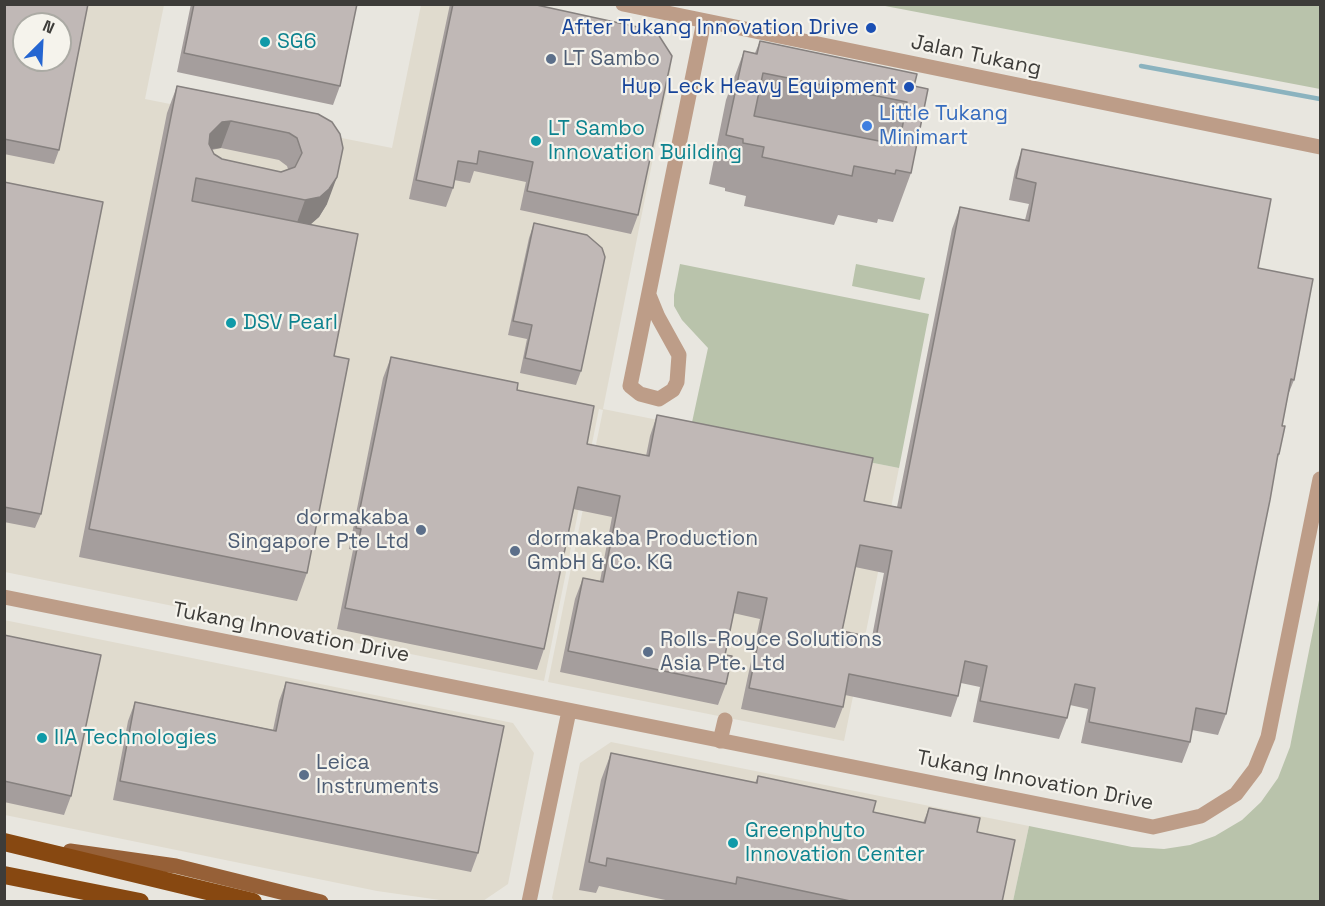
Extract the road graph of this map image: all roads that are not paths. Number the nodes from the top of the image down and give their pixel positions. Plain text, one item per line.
1 (623, 4) edge
2 (704, 21) junction
3 (1320, 147) edge
4 (650, 295) junction
5 (1320, 479) edge
6 (4, 597) edge
7 (569, 711) junction
8 (725, 720) dead end
9 (720, 741) junction
10 (4, 842) edge
11 (4, 875) edge
12 (140, 902) edge
13 (254, 902) edge
14 (321, 902) edge
15 (529, 902) edge

1 - 2 street, Jalan Tukang
2 - 3 street, Jalan Tukang
2 - 4 street
4 - 4 street
5 - 9 street, Tukang Innovation Drive
6 - 7 street, Tukang Innovation Drive
7 - 9 street, Tukang Innovation Drive
7 - 15 street
8 - 9 street
10 - 13 highway
10 - 14 main road
11 - 12 highway

